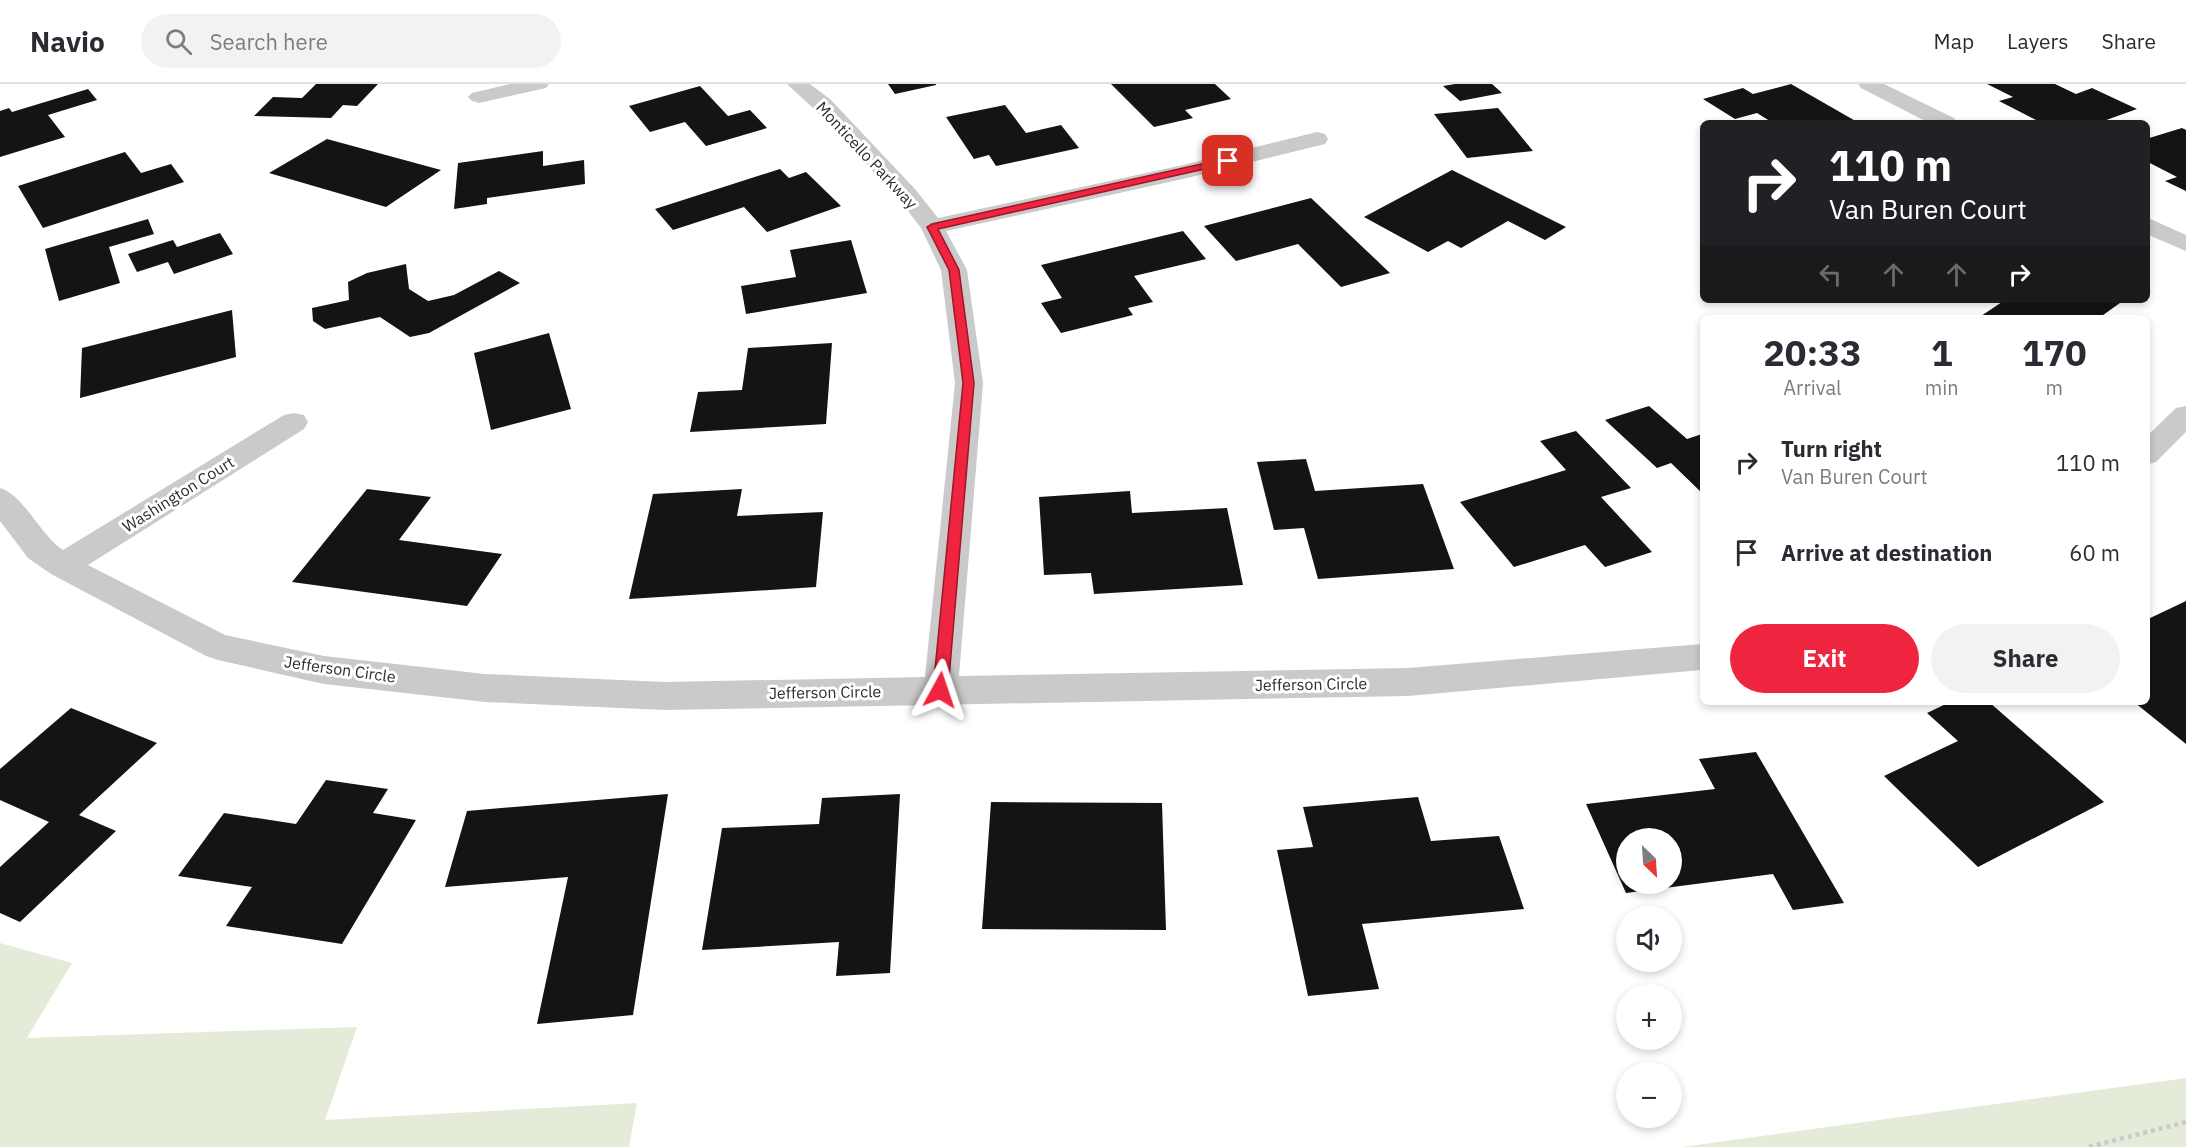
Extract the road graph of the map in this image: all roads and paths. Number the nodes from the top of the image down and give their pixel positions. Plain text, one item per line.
1 (539, 84) edge
2 (797, 84) edge
3 (1868, 84) edge
4 (479, 97) dead end
5 (1940, 120) edge
6 (1317, 139) dead end
7 (2150, 226) edge
8 (932, 227) junction
9 (2186, 244) edge
10 (2186, 415) edge
11 (294, 422) dead end
12 (2150, 450) edge
13 (0, 499) edge
14 (62, 566) junction
15 (1700, 657) edge
16 (940, 690) junction
17 (2186, 1122) edge
18 (2089, 1147) edge

1 - 4 street
2 - 8 street, Monticello Parkway
3 - 5 street
6 - 8 street
7 - 9 street
8 - 16 street, Monticello Parkway
10 - 12 street
11 - 14 street, Washington Court
13 - 14 street, Jefferson Circle
14 - 16 street, Jefferson Circle
15 - 16 street, Jefferson Circle
17 - 18 path

